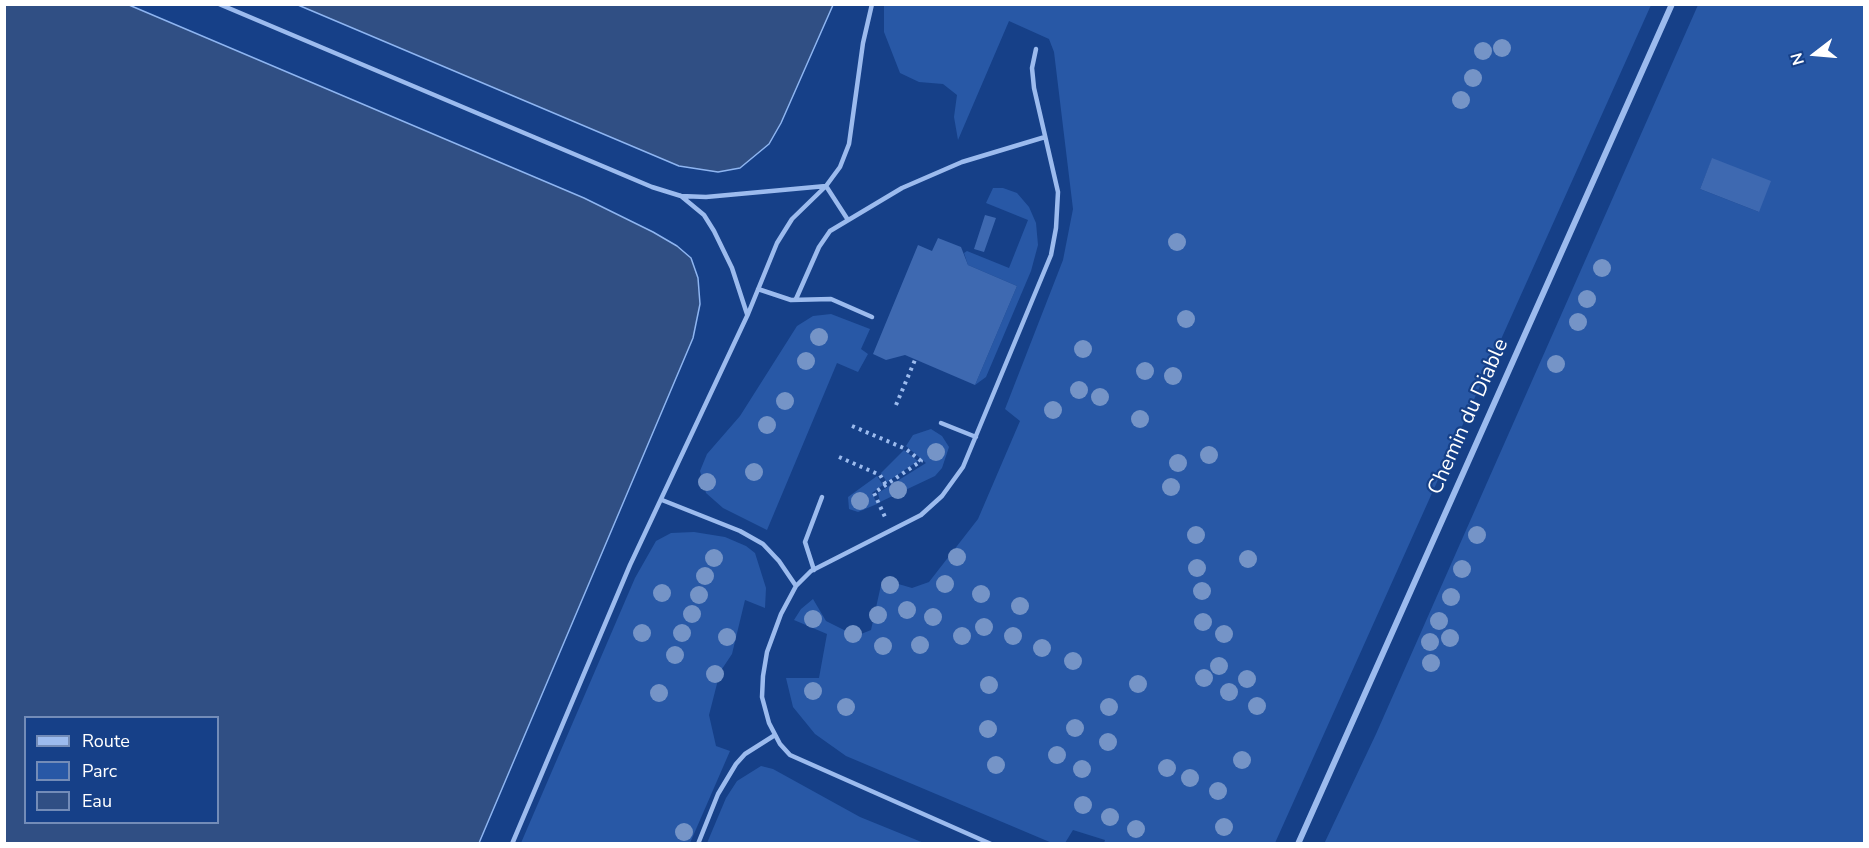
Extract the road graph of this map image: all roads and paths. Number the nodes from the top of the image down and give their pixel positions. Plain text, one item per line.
1 (219, 4) edge
2 (872, 4) edge
3 (1672, 4) edge
4 (1036, 49) dead end
5 (1045, 138) junction
6 (826, 186) junction
7 (681, 196) junction
8 (848, 220) junction
9 (758, 289) junction
10 (796, 299) junction
11 (748, 314) junction
12 (872, 317) dead end
13 (915, 360) dead end
14 (897, 405) dead end
15 (941, 423) dead end
16 (852, 426) dead end
17 (976, 438) junction
18 (839, 457) dead end
19 (886, 485) junction
20 (822, 498) dead end
21 (662, 500) junction
22 (879, 504) dead end
23 (814, 570) junction
24 (796, 586) junction
25 (775, 735) junction
26 (512, 843) edge
27 (698, 843) edge
28 (991, 843) edge
29 (1298, 843) edge

1 - 7 lane
2 - 6 lane
3 - 29 street, Chemin du Diable
4 - 5 lane
5 - 8 lane
5 - 17 lane
6 - 7 lane
6 - 8 lane
6 - 9 lane
7 - 11 lane
8 - 10 lane
9 - 10 lane
9 - 11 lane
10 - 12 lane
11 - 21 lane
13 - 14 path
15 - 17 lane
16 - 19 path
17 - 23 lane
18 - 19 path
19 - 22 path
20 - 23 lane
21 - 24 lane
21 - 26 lane
23 - 24 lane
24 - 25 lane
25 - 27 lane
25 - 28 lane

